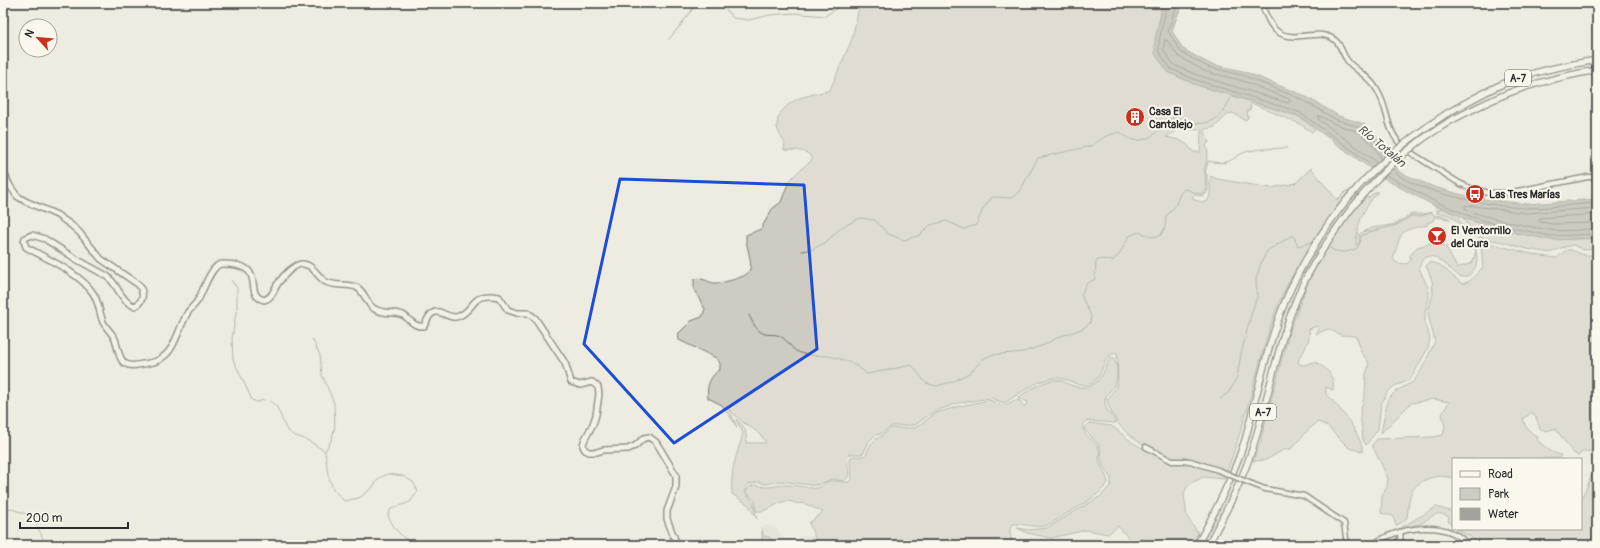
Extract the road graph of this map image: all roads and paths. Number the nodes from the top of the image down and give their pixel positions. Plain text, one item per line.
1 (1261, 3) edge
2 (1597, 60) edge
3 (1597, 70) edge
4 (3, 171) edge
5 (1597, 177) edge
6 (1146, 447) dead end
7 (1400, 532) junction
8 (678, 545) edge
9 (1197, 545) edge
10 (1208, 545) edge
11 (1347, 545) edge
12 (1372, 545) edge
13 (1393, 545) edge
14 (1468, 545) edge

1 - 5 street
2 - 9 highway, A-7, bridge
3 - 10 highway, A-7, bridge
4 - 8 main road
6 - 11 street, bridge
7 - 12 street
7 - 13 street
7 - 14 street

